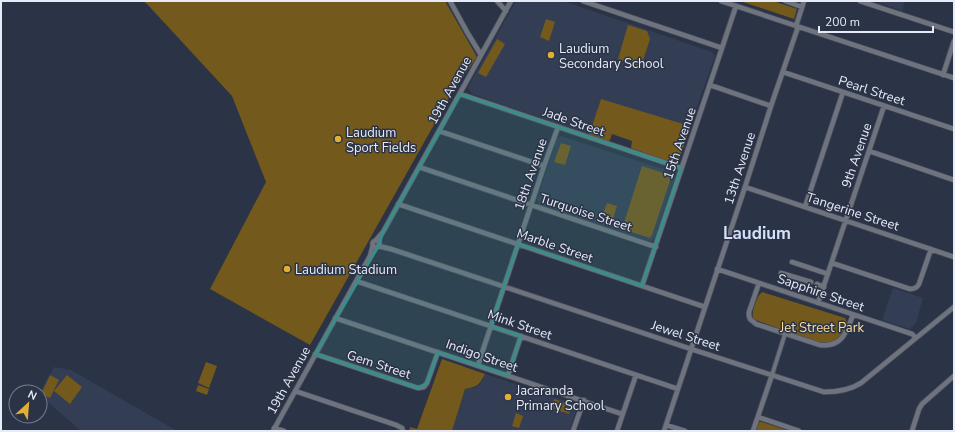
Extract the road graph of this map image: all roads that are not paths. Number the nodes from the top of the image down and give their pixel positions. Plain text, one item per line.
1 (450, 1) edge
2 (497, 1) edge
3 (511, 1) edge
4 (583, 1) edge
5 (721, 1) edge
6 (785, 1) edge
7 (804, 1) edge
8 (860, 1) edge
9 (736, 6) junction
10 (802, 7) junction
11 (506, 11) junction
12 (797, 26) junction
13 (954, 32) edge
14 (954, 41) edge
15 (722, 48) junction
16 (481, 55) junction
17 (783, 72) junction
18 (943, 75) junction
19 (954, 78) edge
20 (710, 85) junction
21 (843, 92) junction
22 (460, 94) junction
23 (771, 106) junction
24 (884, 106) junction
25 (558, 127) junction
26 (954, 129) edge
27 (439, 131) junction
28 (869, 151) junction
29 (544, 166) junction
30 (419, 167) junction
31 (681, 168) junction
32 (954, 180) edge
33 (745, 187) junction
34 (398, 204) junction
35 (531, 206) junction
36 (805, 207) junction
37 (846, 221) junction
38 (377, 244) junction
39 (518, 244) junction
40 (656, 247) junction
41 (931, 249) junction
42 (954, 256) edge
43 (792, 262) dead end
44 (832, 263) junction
45 (717, 269) junction
46 (781, 273) dead end
47 (828, 274) junction
48 (356, 281) junction
49 (811, 282) dead end
50 (759, 283) junction
51 (816, 284) dead end
52 (505, 286) junction
53 (642, 286) junction
54 (824, 287) junction
55 (818, 303) junction
56 (705, 307) junction
57 (953, 308) edge
58 (853, 315) junction
59 (335, 318) junction
60 (491, 326) junction
61 (785, 334) junction
62 (521, 336) junction
63 (916, 338) junction
64 (691, 349) junction
65 (438, 352) junction
66 (315, 354) junction
67 (478, 365) junction
68 (508, 375) junction
69 (636, 375) junction
70 (772, 375) junction
71 (954, 376) edge
72 (678, 389) junction
73 (295, 391) junction
74 (584, 400) junction
75 (622, 414) junction
76 (758, 417) junction
77 (666, 425) junction
78 (273, 429) edge
79 (284, 431) edge
80 (403, 431) edge
81 (573, 431) edge
82 (617, 431) edge
83 (664, 431) edge
84 (685, 431) edge
85 (753, 431) edge
86 (799, 431) edge
87 (912, 431) edge

1 - 16 street
2 - 11 street
3 - 11 street, 19th Avenue
4 - 15 street
5 - 9 street
6 - 10 street
7 - 10 street, 13th Avenue
8 - 13 street
9 - 12 street
9 - 15 street, 15th Avenue
10 - 12 street, 13th Avenue
11 - 16 street, 19th Avenue
12 - 17 street, 13th Avenue
12 - 18 street
14 - 18 street
15 - 20 street, 15th Avenue
16 - 22 street, 19th Avenue
17 - 21 street, Pearl Street
17 - 23 street, 13th Avenue
18 - 19 street
20 - 23 street
20 - 31 street, 15th Avenue
21 - 24 street, Pearl Street
21 - 36 street
22 - 25 street, Jade Street
22 - 27 street, 19th Avenue
23 - 33 street, 13th Avenue
24 - 26 street, Pearl Street
24 - 28 street, 9th Avenue
25 - 29 street, 18th Avenue
25 - 31 street, Jade Street
27 - 29 street
27 - 30 street, 19th Avenue
28 - 32 street
28 - 37 street, 9th Avenue
29 - 35 street, 18th Avenue
30 - 34 street, 19th Avenue
30 - 35 street, Turquoise Street
31 - 40 street, 15th Avenue
33 - 36 street, Tangerine Street
33 - 45 street, 13th Avenue
34 - 38 street, 19th Avenue
34 - 39 street, Marble Street
35 - 39 street, 18th Avenue
35 - 40 street, Turquoise Street
36 - 37 street, Tangerine Street
37 - 41 street, Tangerine Street
37 - 44 street, 9th Avenue
38 - 48 street, 19th Avenue
38 - 52 street, Jewel Street
39 - 52 street, 18th Avenue
39 - 53 street, Marble Street
40 - 53 street, 15th Avenue
41 - 42 street, Tangerine Street
41 - 44 street
43 - 47 street
44 - 47 street, 9th Avenue
45 - 50 street, Sapphire Street
45 - 56 street, 13th Avenue
46 - 49 street
47 - 54 street, 9th Avenue
48 - 59 street, 19th Avenue
48 - 60 street, Mink Street
50 - 55 street, Sapphire Street
50 - 61 street
51 - 54 street
52 - 60 street, 18th Avenue
52 - 64 street, Jewel Street
53 - 56 street, Marble Street
54 - 55 street, 9th Avenue
55 - 58 street, Sapphire Street
56 - 64 street, 13th Avenue
57 - 63 street, Jewel Street
58 - 61 street
58 - 63 street, Sapphire Street
59 - 65 street, Indigo Street
59 - 66 street, 19th Avenue
60 - 62 street, Mink Street
60 - 67 street, 18th Avenue
61 - 70 street
62 - 68 street
62 - 69 street, Mink Street
63 - 70 street, Jewel Street
64 - 70 street, Jewel Street
64 - 72 street, 13th Avenue
65 - 66 street, Gem Street
65 - 67 street, Indigo Street
66 - 73 street, 19th Avenue
67 - 68 street, Indigo Street
68 - 74 street, Indigo Street
69 - 72 street, Mink Street
69 - 75 street
70 - 76 street
71 - 87 street
72 - 77 street, 13th Avenue
73 - 78 street, 19th Avenue
73 - 80 street
74 - 75 street, Indigo Street
74 - 81 street
75 - 82 street
76 - 85 street
76 - 86 street
77 - 83 street, 13th Avenue
77 - 84 street
78 - 79 street

